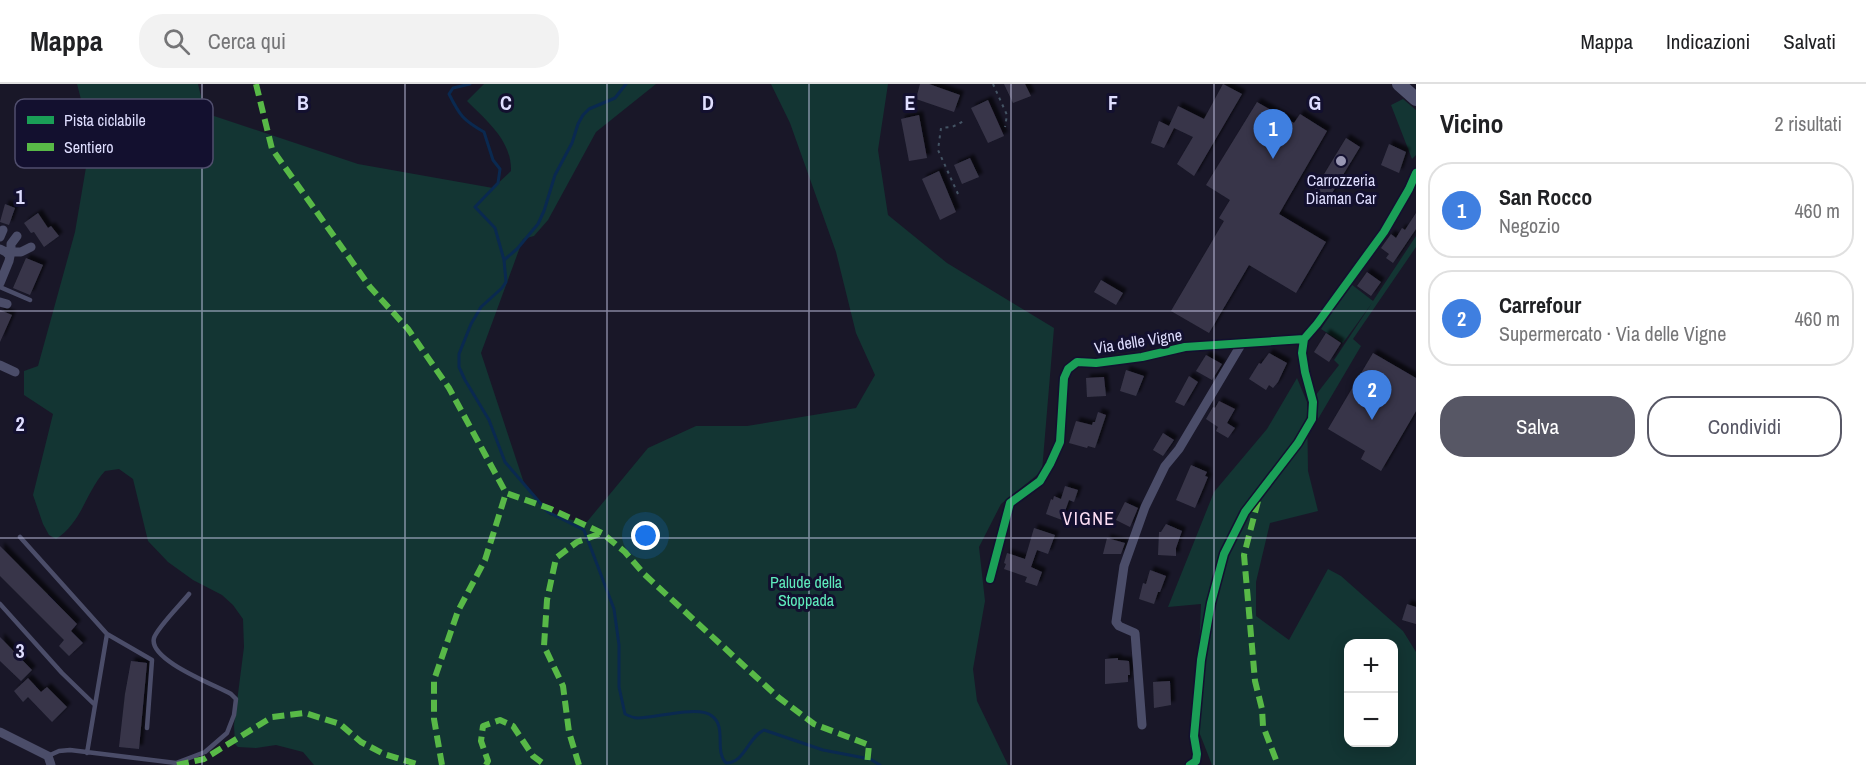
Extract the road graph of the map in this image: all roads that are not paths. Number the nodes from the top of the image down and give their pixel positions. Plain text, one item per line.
1 (1399, 84) edge
2 (1416, 99) edge
3 (1416, 173) edge
4 (17, 236) dead end
5 (31, 247) dead end
6 (7, 252) edge
7 (3, 271) edge
8 (0, 285) edge
9 (30, 300) dead end
10 (1304, 339) junction
11 (1242, 343) junction
12 (0, 365) edge
13 (15, 372) dead end
14 (20, 537) dead end
15 (990, 579) dead end
16 (189, 594) dead end
17 (0, 604) edge
18 (107, 634) junction
19 (95, 705) junction
20 (1142, 725) dead end
21 (147, 728) dead end
22 (0, 732) edge
23 (87, 753) junction
24 (50, 760) edge
25 (1190, 765) edge

1 - 2 main road
3 - 10 street
4 - 6 street
5 - 6 street
6 - 7 street
7 - 8 street
8 - 9 lane
10 - 11 street, Via delle Vigne
10 - 25 street
11 - 15 street, Via delle Vigne
11 - 20 street
12 - 13 street
14 - 18 lane
16 - 23 lane
17 - 19 lane
18 - 19 lane
18 - 21 lane
19 - 23 lane
22 - 24 street
23 - 24 lane

